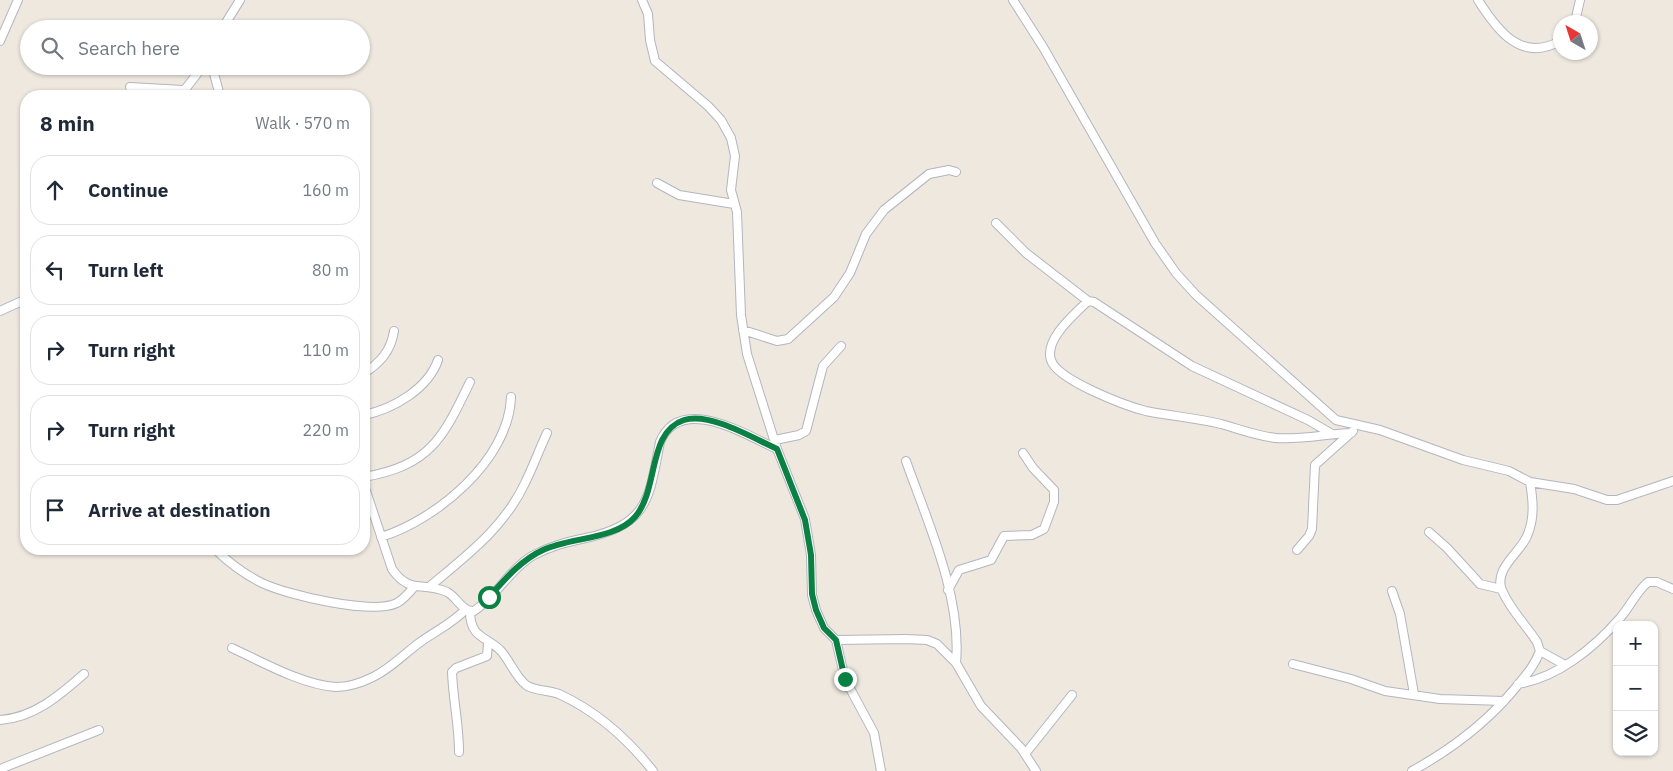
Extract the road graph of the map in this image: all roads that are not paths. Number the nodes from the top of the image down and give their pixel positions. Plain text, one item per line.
1 (18, 0) edge
2 (240, 0) edge
3 (642, 0) edge
4 (1013, 0) edge
5 (1478, 0) edge
6 (1580, 0) edge
7 (1576, 15) edge
8 (228, 20) edge
9 (0, 41) edge
10 (1553, 46) edge
11 (196, 75) edge
12 (214, 75) edge
13 (130, 87) dead end
14 (156, 90) edge
15 (184, 90) edge
16 (218, 90) edge
17 (956, 172) dead end
18 (657, 183) dead end
19 (734, 204) junction
20 (996, 223) dead end
21 (20, 301) edge
22 (1088, 301) junction
23 (0, 311) edge
24 (743, 330) junction
25 (394, 331) dead end
26 (841, 346) dead end
27 (438, 360) dead end
28 (370, 369) edge
29 (470, 382) dead end
30 (511, 397) dead end
31 (370, 413) edge
32 (1357, 426) junction
33 (547, 433) dead end
34 (1351, 433) junction
35 (1332, 434) junction
36 (775, 440) junction
37 (777, 449) junction
38 (1023, 454) dead end
39 (906, 461) dead end
40 (370, 475) edge
41 (1673, 481) edge
42 (1530, 482) junction
43 (370, 505) edge
44 (1429, 532) dead end
45 (381, 537) junction
46 (1297, 550) dead end
47 (222, 555) edge
48 (414, 587) junction
49 (429, 588) junction
50 (1501, 589) junction
51 (1673, 589) edge
52 (948, 590) junction
53 (1392, 591) dead end
54 (468, 610) junction
55 (836, 640) junction
56 (488, 643) junction
57 (232, 648) dead end
58 (1540, 651) junction
59 (956, 663) junction
60 (1293, 664) dead end
61 (1565, 665) junction
62 (84, 674) dead end
63 (1518, 684) junction
64 (1414, 694) junction
65 (1072, 695) dead end
66 (1504, 701) junction
67 (0, 720) edge
68 (99, 730) dead end
69 (460, 752) dead end
70 (1025, 754) junction
71 (0, 769) edge
72 (1034, 770) edge
73 (653, 771) edge
74 (881, 771) edge
75 (1412, 771) edge

1 - 9 street
2 - 8 street
3 - 19 street
4 - 32 street
5 - 10 street
6 - 7 street
11 - 15 street
12 - 16 street
13 - 14 street
17 - 24 street
18 - 19 street
19 - 24 street
20 - 22 street
21 - 23 street
22 - 35 street
22 - 35 street
24 - 36 street
25 - 28 street
26 - 36 street
27 - 31 street
29 - 40 street
30 - 45 street
32 - 34 street
32 - 42 street
33 - 49 street
34 - 35 street
34 - 46 street
36 - 37 street
37 - 54 street
37 - 55 street
38 - 52 street
39 - 52 street
41 - 42 street
42 - 50 street
43 - 45 street
44 - 50 street
45 - 48 street
47 - 48 street
48 - 49 street
49 - 54 street
50 - 58 street
51 - 61 street
52 - 59 street
53 - 64 street
54 - 56 street
54 - 57 street
55 - 59 street
55 - 74 street
56 - 69 street
56 - 73 street
58 - 61 street
58 - 63 street
59 - 70 street
60 - 64 street
61 - 63 street
62 - 67 street
63 - 66 street
64 - 66 street
65 - 70 street
66 - 75 street
68 - 71 street
70 - 72 street

